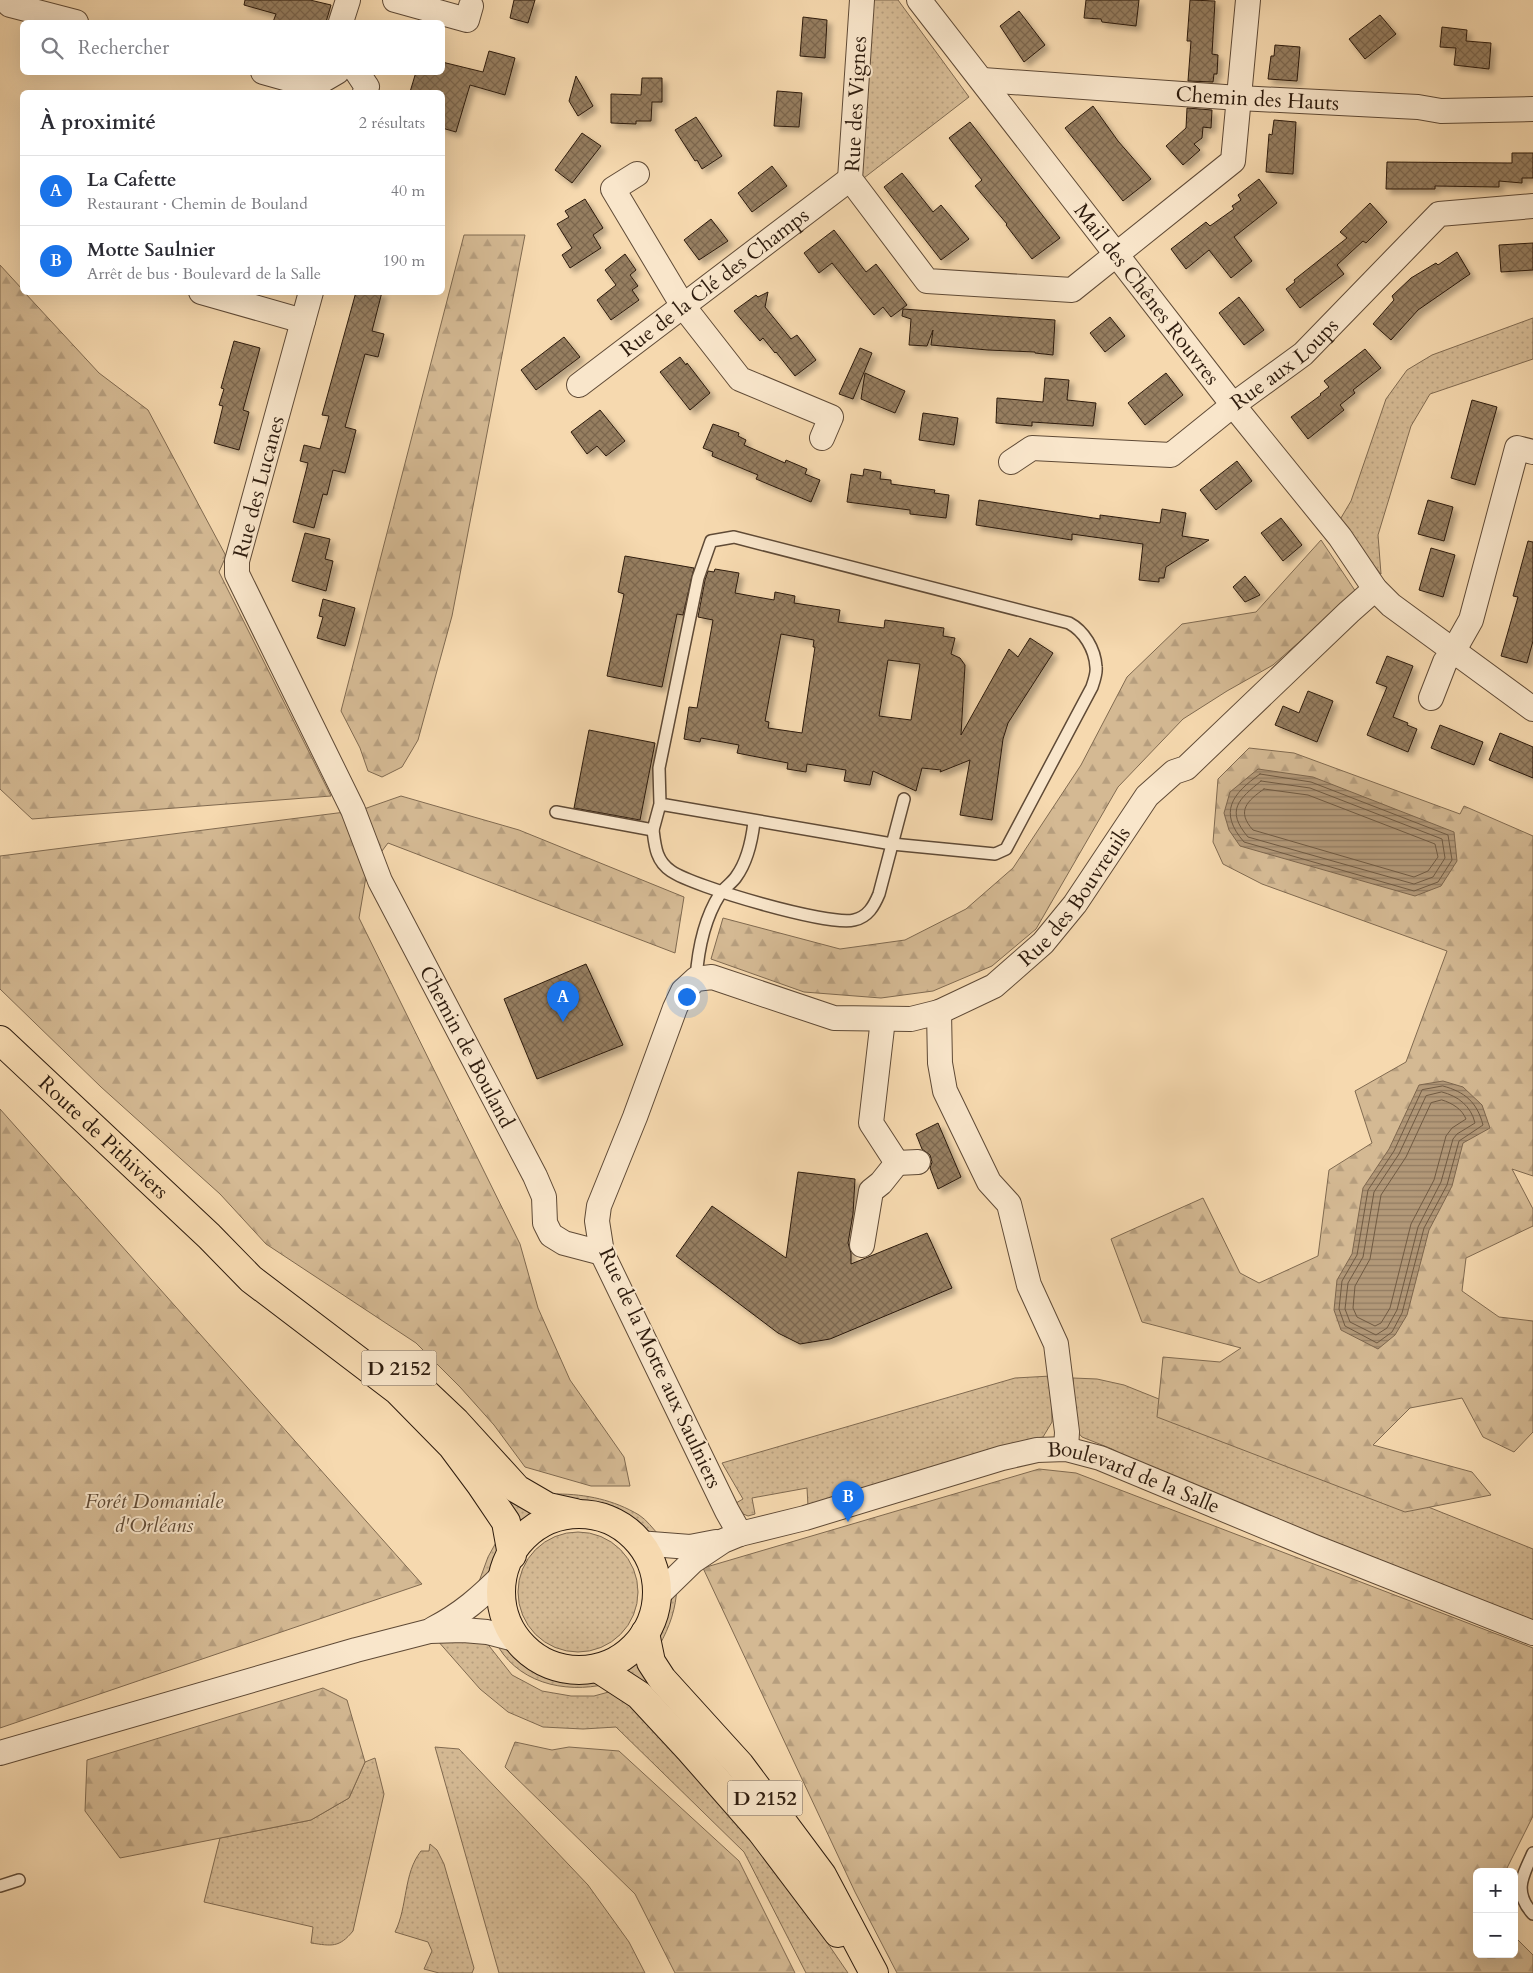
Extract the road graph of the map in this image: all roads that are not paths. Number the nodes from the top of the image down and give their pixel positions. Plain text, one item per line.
1 (5, 0) edge
2 (348, 0) edge
3 (395, 0) edge
4 (862, 0) edge
5 (919, 0) edge
6 (1248, 0) edge
7 (471, 6) dead end
8 (68, 20) edge
9 (342, 20) edge
10 (274, 75) edge
11 (332, 75) edge
12 (359, 75) edge
13 (983, 80) junction
14 (366, 90) edge
15 (1239, 98) junction
16 (1533, 109) edge
17 (637, 174) dead end
18 (850, 179) junction
19 (1533, 206) edge
20 (1117, 254) junction
21 (212, 295) edge
22 (310, 295) edge
23 (683, 306) junction
24 (303, 321) junction
25 (579, 385) dead end
26 (1233, 405) junction
27 (822, 438) dead end
28 (1533, 452) edge
29 (1011, 462) dead end
30 (1375, 589) junction
31 (1454, 650) junction
32 (1431, 698) dead end
33 (1533, 709) edge
34 (904, 799) dead end
35 (660, 804) junction
36 (353, 810) joint
37 (556, 812) dead end
38 (754, 822) junction
39 (653, 830) junction
40 (892, 844) junction
41 (721, 892) junction
42 (696, 979) junction
43 (939, 1012) junction
44 (883, 1019) junction
45 (0, 1040) edge
46 (209, 1236) junction
47 (862, 1246) dead end
48 (602, 1253) junction
49 (1066, 1449) junction
50 (575, 1513) junction
51 (732, 1538) junction
52 (638, 1543) junction
53 (508, 1564) junction
54 (657, 1596) junction
55 (430, 1631) junction
56 (645, 1633) junction
57 (1533, 1633) edge
58 (518, 1640) junction
59 (599, 1669) junction
60 (0, 1754) edge
61 (1533, 1853) edge
62 (19, 1880) dead end
63 (0, 1886) edge
64 (1533, 1914) edge
65 (869, 1973) edge
66 (874, 1973) edge

1 - 8 street
2 - 9 street
3 - 7 street
4 - 18 street, Rue des Vignes
5 - 13 street, Mail des Chênes Rouvres
6 - 15 street, Rue des Vignes
10 - 11 street
12 - 14 street
13 - 15 street, Chemin des Hauts
13 - 20 street, Mail des Chênes Rouvres
15 - 16 street, Chemin des Hauts
15 - 20 street, Rue des Vignes
17 - 23 street
18 - 20 street, Rue des Vignes
18 - 23 street, Rue de la Clé des Champs
19 - 26 street, Rue aux Loups
20 - 26 street, Mail des Chênes Rouvres
21 - 24 street
22 - 24 street, Rue des Lucanes
23 - 25 street, Rue de la Clé des Champs
23 - 27 street
24 - 36 street, Rue des Lucanes
26 - 29 street, Rue aux Loups
26 - 30 street, Mail des Chênes Rouvres
28 - 31 street
30 - 31 street, Mail des Chênes Rouvres
30 - 43 street, Rue des Bouvreuils
31 - 32 street
31 - 33 street, Mail des Chênes Rouvres
34 - 40 lane
35 - 38 lane
35 - 39 lane
35 - 40 lane
36 - 48 street, Chemin de Bouland
37 - 39 lane
38 - 40 lane
38 - 41 lane
39 - 41 lane
40 - 41 lane
41 - 42 lane
42 - 44 street, Rue des Bouvreuils
42 - 48 street, Rue de la Motte aux Saulniers
43 - 44 street, Rue des Bouvreuils
43 - 49 street
44 - 47 street
45 - 46 main road, Route de Pithiviers / D 2152
46 - 50 main road, Route de Pithiviers / D 2152
46 - 53 main road, Route de Pithiviers / D 2152
48 - 51 street, Rue de la Motte aux Saulniers
49 - 51 street, Boulevard de la Salle
49 - 57 street, Boulevard de la Salle
50 - 52 main road
50 - 53 main road
51 - 52 street, Boulevard de la Salle
51 - 54 street, Boulevard de la Salle
52 - 54 main road
53 - 55 street
53 - 58 main road
54 - 56 main road
55 - 58 street
55 - 60 street
56 - 59 main road
56 - 66 main road, D 2152
58 - 59 main road
59 - 65 main road, D 2152
61 - 64 lane
62 - 63 lane

